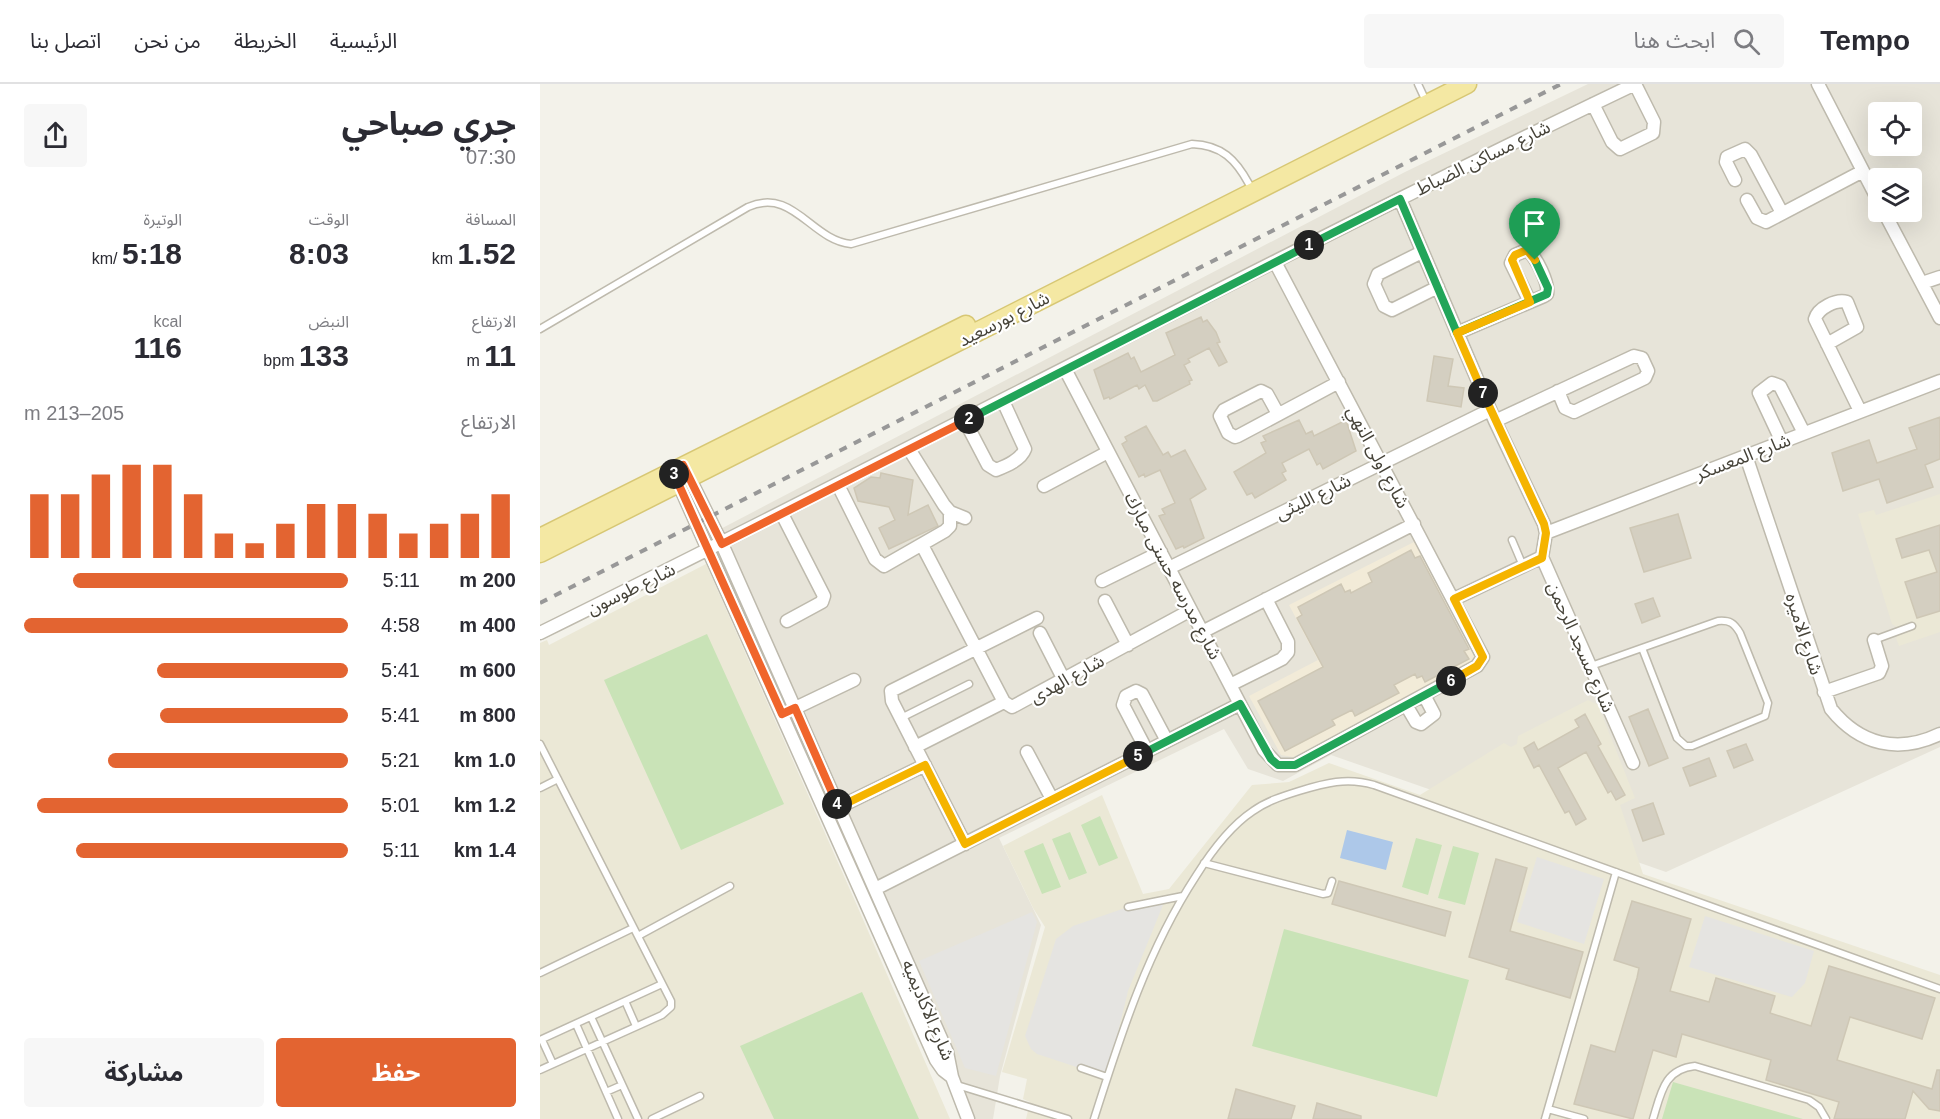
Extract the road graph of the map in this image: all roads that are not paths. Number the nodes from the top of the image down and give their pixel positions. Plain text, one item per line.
1 (1448, 84) edge
2 (1467, 84) edge
3 (1635, 84) edge
4 (1818, 84) edge
5 (1423, 95) edge
6 (1593, 104) junction
7 (1863, 171) junction
8 (1735, 180) dead end
9 (1868, 181) edge
10 (1250, 184) junction
11 (1400, 199) junction
12 (1747, 200) dead end
13 (1782, 213) junction
14 (1889, 222) edge
15 (1422, 252) junction
16 (1275, 262) junction
17 (1940, 277) edge
18 (1922, 284) junction
19 (1438, 287) junction
20 (1530, 302) dead end
21 (1940, 318) edge
22 (540, 329) edge
23 (1457, 333) junction
24 (1827, 344) dead end
25 (1065, 369) junction
26 (1940, 381) edge
27 (1339, 382) junction
28 (1557, 392) junction
29 (1003, 401) junction
30 (1860, 411) junction
31 (1278, 414) junction
32 (1492, 416) junction
33 (965, 421) junction
34 (1804, 434) junction
35 (1782, 442) junction
36 (909, 449) junction
37 (1108, 452) junction
38 (1746, 456) junction
39 (1382, 463) junction
40 (681, 475) junction
41 (837, 485) junction
42 (1044, 486) dead end
43 (950, 512) junction
44 (782, 514) junction
45 (965, 518) dead end
46 (1414, 524) junction
47 (1546, 533) junction
48 (540, 538) edge
49 (1512, 540) dead end
50 (722, 544) junction
51 (922, 545) junction
52 (709, 550) junction
53 (1161, 552) junction
54 (540, 553) edge
55 (1542, 558) junction
56 (1523, 566) junction
57 (1169, 568) junction
58 (1102, 581) dead end
59 (1454, 599) junction
60 (1266, 600) junction
61 (1104, 601) dead end
62 (1191, 610) junction
63 (1037, 618) dead end
64 (787, 621) dead end
65 (1912, 626) dead end
66 (1202, 632) junction
67 (540, 633) edge
68 (1040, 633) dead end
69 (1874, 640) joint
70 (1128, 645) junction
71 (975, 648) junction
72 (1642, 648) junction
73 (1590, 666) junction
74 (854, 680) dead end
75 (1064, 680) junction
76 (969, 684) dead end
77 (1230, 685) junction
78 (1824, 692) junction
79 (1424, 695) junction
80 (1004, 702) junction
81 (1240, 704) junction
82 (1406, 705) junction
83 (795, 708) junction
84 (782, 714) junction
85 (901, 718) junction
86 (1940, 734) edge
87 (1167, 741) junction
88 (540, 744) edge
89 (915, 747) junction
90 (1147, 751) junction
91 (1027, 752) dead end
92 (1633, 763) dead end
93 (925, 765) junction
94 (558, 779) junction
95 (540, 788) edge
96 (1052, 799) junction
97 (839, 807) junction
98 (826, 813) junction
99 (965, 844) junction
100 (1204, 863) junction
101 (1616, 872) junction
102 (1332, 881) dead end
103 (730, 886) dead end
104 (875, 889) junction
105 (1183, 896) junction
106 (1128, 907) dead end
107 (633, 928) junction
108 (638, 936) junction
109 (540, 972) edge
110 (913, 974) junction
111 (901, 980) junction
112 (662, 984) junction
113 (1940, 990) edge
114 (625, 1001) junction
115 (591, 1017) junction
116 (576, 1024) junction
117 (636, 1026) junction
118 (541, 1040) edge
119 (602, 1041) junction
120 (587, 1048) junction
121 (552, 1064) junction
122 (1081, 1068) dead end
123 (540, 1070) edge
124 (1107, 1077) junction
125 (954, 1081) junction
126 (622, 1084) junction
127 (606, 1092) junction
128 (700, 1096) dead end
129 (1548, 1109) junction
130 (635, 1118) edge
131 (618, 1119) edge
132 (652, 1119) edge
133 (968, 1119) edge
134 (1068, 1119) edge
135 (1094, 1119) edge
136 (1545, 1119) edge
137 (1584, 1119) edge
138 (1653, 1119) edge
139 (1826, 1119) edge

1 - 5 main road, شارع بورسعيد
2 - 5 main road, شارع بورسعيد
3 - 6 street, شارع مساكن الضباط
3 - 6 street
4 - 7 street
5 - 10 main road, شارع بورسعيد
5 - 40 main road, شارع بورسعيد
6 - 11 street, شارع مساكن الضباط
7 - 9 street
7 - 13 street
8 - 13 street
10 - 22 lane
10 - 40 main road, شارع بورسعيد
11 - 15 street
11 - 16 street, شارع مساكن الضباط
12 - 13 street
14 - 18 street
15 - 19 street
15 - 19 street
16 - 25 street, شارع مساكن الضباط
16 - 27 street, شارع اولى النهي
17 - 18 street
18 - 21 street
19 - 23 street
20 - 23 street
23 - 32 street
24 - 30 street
25 - 29 street, شارع مساكن الضباط
25 - 37 street, شارع مدرسه حسنى مبارك
26 - 30 street, شارع المعسكر
27 - 31 street
27 - 39 street, شارع اولى النهي
28 - 28 street, شارع الليثى
28 - 32 street, شارع الليثى
29 - 33 street, شارع مساكن الضباط
29 - 33 street
30 - 34 street, شارع المعسكر
31 - 31 street
32 - 39 street, شارع الليثى
32 - 47 street
33 - 36 street, شارع مساكن الضباط
34 - 35 street, شارع المعسكر
34 - 35 street
35 - 38 street, شارع المعسكر
36 - 41 street, شارع مساكن الضباط
36 - 43 street
37 - 42 street
37 - 53 street, شارع مدرسه حسنى مبارك
38 - 47 street, شارع المعسكر
38 - 78 street, شارع الاميره
39 - 46 street, شارع اولى النهي
39 - 57 street, شارع الليثى
40 - 48 main road, شارع بورسعيد
40 - 50 street, شارع الاكاديميه
40 - 52 street, شارع الاكاديميه
40 - 54 main road, شارع بورسعيد
41 - 44 street, شارع مساكن الضباط
41 - 51 street
43 - 45 street
43 - 51 street
44 - 50 street, شارع مساكن الضباط
44 - 64 street
46 - 59 street, شارع اولى النهي
46 - 60 street
47 - 55 street
49 - 56 lane
50 - 52 street, شارع طوسون
50 - 83 street, شارع الاكاديميه
51 - 71 street, شارع الهدى
52 - 67 street, شارع طوسون
52 - 84 street, شارع الاكاديميه
53 - 57 street, شارع مدرسه حسنى مبارك
53 - 58 street
55 - 56 street
55 - 73 street, شارع مسجد الرحمن
56 - 59 street
57 - 62 street, شارع مدرسه حسنى مبارك
59 - 79 street, شارع اولى النهي
60 - 66 street
60 - 77 street
61 - 70 street
62 - 66 street, شارع مدرسه حسنى مبارك
62 - 70 street, شارع الهدى
63 - 71 street
65 - 69 lane
66 - 77 street, شارع مدرسه حسنى مبارك
68 - 75 street
69 - 78 street
70 - 75 street, شارع الهدى
71 - 80 street, شارع الهدى
71 - 85 street
72 - 72 lane
72 - 73 lane
73 - 92 street, شارع مسجد الرحمن
74 - 83 street
75 - 80 street, شارع الهدى
76 - 85 lane
77 - 81 street, شارع مدرسه حسنى مبارك
78 - 86 street, شارع الاميره
79 - 82 street
79 - 82 street
80 - 89 street
81 - 82 street, شارع مدرسه حسنى مبارك
81 - 87 street
83 - 84 street
83 - 97 street, شارع الاكاديميه
84 - 98 street, شارع الاكاديميه
85 - 89 street
87 - 90 street
87 - 90 street
88 - 94 lane
89 - 93 street
90 - 96 street
91 - 96 street
93 - 97 street
93 - 99 street
94 - 95 lane
94 - 107 lane
96 - 99 street
97 - 98 street
97 - 104 street, شارع الاكاديميه
98 - 111 street, شارع الاكاديميه
99 - 104 street
100 - 101 lane
100 - 102 lane
100 - 105 lane
101 - 113 lane
101 - 129 lane
103 - 108 lane
104 - 110 street, شارع الاكاديميه
105 - 106 lane
105 - 124 lane
107 - 108 lane
107 - 109 lane
108 - 112 lane
110 - 111 street
110 - 125 street, شارع الاكاديميه
111 - 125 street, شارع الاكاديميه
112 - 114 lane
112 - 117 lane
114 - 115 lane
114 - 117 lane
115 - 116 lane
115 - 119 lane
116 - 118 lane
116 - 120 lane
117 - 119 lane
118 - 121 lane
119 - 120 lane
119 - 126 lane
120 - 121 lane
120 - 127 lane
121 - 123 lane
122 - 124 lane
124 - 135 lane
125 - 133 street
125 - 134 lane
126 - 127 lane
126 - 130 lane
127 - 131 lane
128 - 132 lane
129 - 136 lane
129 - 137 lane
138 - 139 lane

